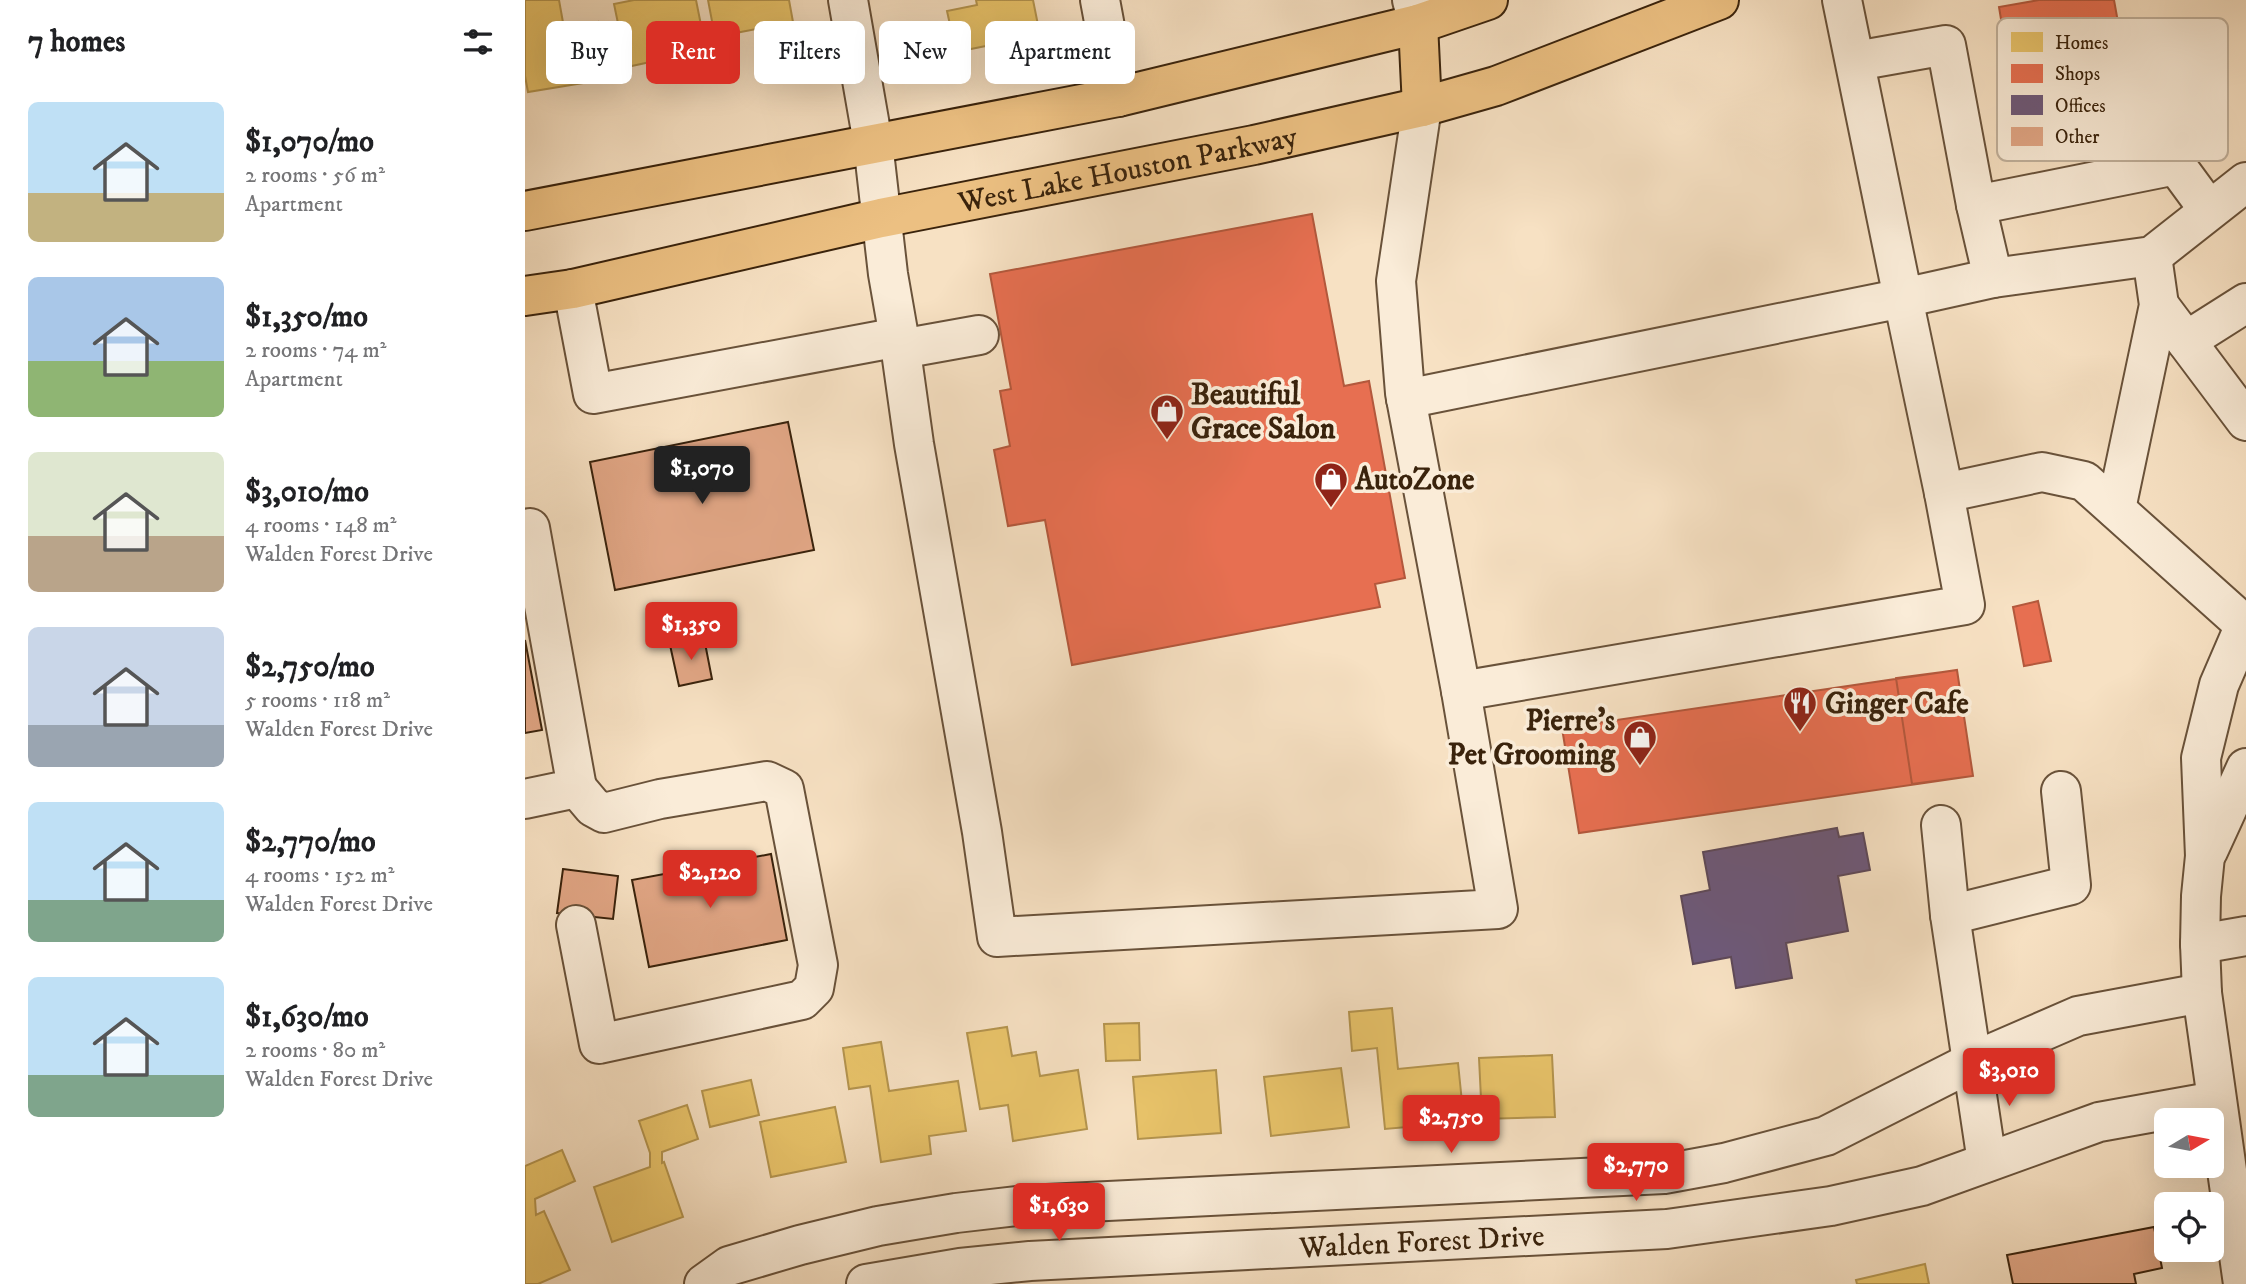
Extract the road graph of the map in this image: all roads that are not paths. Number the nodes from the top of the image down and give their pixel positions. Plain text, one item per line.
1 (848, 0) edge
2 (1100, 0) edge
3 (1488, 0) edge
4 (1719, 0) edge
5 (1842, 0) edge
6 (1415, 12) edge
7 (1856, 61) junction
8 (1118, 97) junction
9 (1422, 107) junction
10 (873, 143) junction
11 (2246, 182) edge
12 (1976, 205) junction
13 (2209, 210) junction
14 (525, 211) edge
15 (881, 218) junction
16 (2152, 256) junction
17 (1993, 278) junction
18 (573, 289) junction
19 (525, 296) edge
20 (1903, 298) junction
21 (2246, 303) edge
22 (2159, 305) junction
23 (979, 335) dead end
24 (2186, 341) junction
25 (900, 343) junction
26 (1406, 399) junction
27 (2246, 421) edge
28 (1944, 493) junction
29 (2116, 509) junction
30 (527, 519) edge
31 (2246, 627) edge
32 (1461, 691) junction
33 (2245, 765) edge
34 (577, 788) junction
35 (2061, 791) dead end
36 (525, 799) edge
37 (1941, 825) dead end
38 (2206, 856) junction
39 (1951, 915) junction
40 (576, 925) dead end
41 (2246, 936) edge
42 (2200, 944) junction
43 (2202, 993) junction
44 (1972, 1062) junction
45 (2216, 1101) junction
46 (1987, 1162) junction
47 (1664, 1174) junction
48 (1027, 1205) junction
49 (1667, 1229) junction
50 (1031, 1272) edge
51 (704, 1284) edge
52 (866, 1284) edge
53 (2243, 1284) edge

1 - 10 street
2 - 8 street
3 - 6 main road
4 - 9 main road, West Lake Houston Parkway
5 - 7 street
6 - 8 main road
6 - 9 main road
7 - 12 street
7 - 20 street
8 - 10 main road
9 - 15 main road, West Lake Houston Parkway
9 - 26 street
10 - 14 main road
10 - 15 street
11 - 13 street
12 - 13 street
12 - 17 street
13 - 16 street
15 - 18 main road, West Lake Houston Parkway
15 - 25 street
16 - 17 street
16 - 22 street
17 - 20 street
18 - 19 main road, West Lake Houston Parkway
18 - 25 street
20 - 26 street
20 - 28 street
21 - 24 street
22 - 24 street
22 - 29 street
23 - 25 street
24 - 27 street
25 - 32 street
26 - 32 street
28 - 29 street
28 - 32 street
29 - 31 street
30 - 34 street
31 - 38 street
33 - 38 street
34 - 36 street
34 - 40 street
35 - 39 street
37 - 39 street
38 - 42 street
39 - 44 street
41 - 42 street
42 - 43 street
43 - 44 street, Walden Forest Drive
43 - 45 street
44 - 46 street
44 - 47 street, Walden Forest Drive
45 - 46 street, Walden Forest Drive
45 - 53 street
46 - 49 street, Walden Forest Drive
47 - 48 street, Walden Forest Drive
47 - 49 street
48 - 50 street
48 - 51 street, Walden Forest Drive
49 - 50 street, Walden Forest Drive
50 - 52 street, Walden Forest Drive

